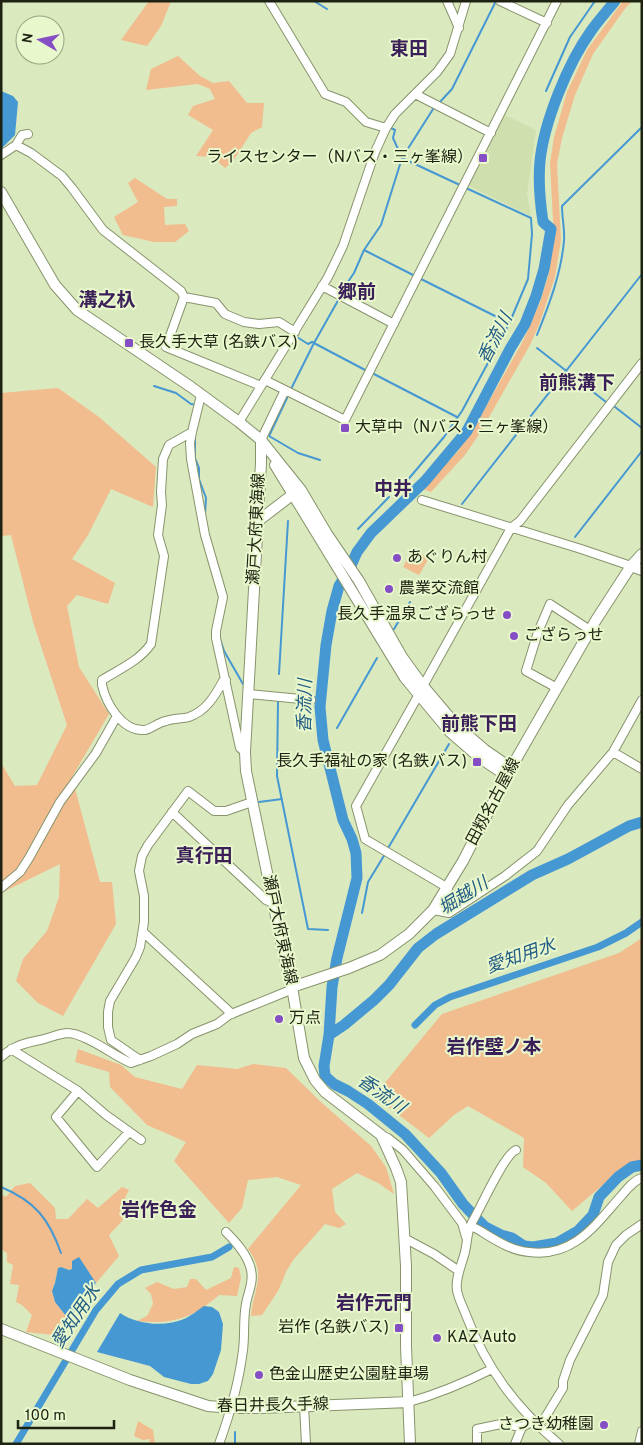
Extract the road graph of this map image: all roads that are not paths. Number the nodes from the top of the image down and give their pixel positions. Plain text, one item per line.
1 (269, 1) edge
2 (447, 1) edge
3 (466, 1) edge
4 (500, 1) edge
5 (557, 1) edge
6 (547, 23) junction
7 (458, 28) junction
8 (415, 94) junction
9 (386, 128) junction
10 (491, 133) junction
11 (28, 134) dead end
12 (16, 145) junction
13 (1, 155) edge
14 (1, 192) edge
15 (322, 286) junction
16 (184, 297) junction
17 (394, 324) junction
18 (295, 332) junction
19 (642, 363) edge
20 (263, 383) junction
21 (285, 390) junction
22 (201, 395) junction
23 (239, 422) junction
24 (192, 432) junction
25 (261, 440) junction
26 (292, 495) junction
27 (422, 500) dead end
28 (258, 521) junction
29 (511, 528) junction
30 (642, 554) edge
31 (631, 566) junction
32 (642, 570) edge
33 (590, 630) junction
34 (226, 680) junction
35 (557, 688) junction
36 (421, 691) junction
37 (248, 694) junction
38 (311, 700) dead end
39 (642, 700) edge
40 (116, 716) junction
41 (245, 752) junction
42 (612, 752) junction
43 (642, 769) edge
44 (509, 772) junction
45 (252, 802) junction
46 (172, 812) junction
47 (1, 888) edge
48 (448, 888) junction
49 (273, 903) junction
50 (433, 910) junction
51 (142, 932) junction
52 (292, 987) junction
53 (232, 1014) junction
54 (11, 1048) junction
55 (1, 1057) edge
56 (140, 1060) junction
57 (78, 1091) junction
58 (129, 1132) junction
59 (381, 1135) junction
60 (141, 1140) dead end
61 (516, 1150) dead end
62 (642, 1178) edge
63 (642, 1224) edge
64 (471, 1225) junction
65 (226, 1232) dead end
66 (466, 1236) junction
67 (404, 1238) junction
68 (459, 1271) junction
69 (1, 1329) edge
70 (492, 1369) junction
71 (408, 1402) junction
72 (304, 1406) junction
73 (231, 1408) junction
74 (536, 1423) junction
75 (522, 1427) junction
76 (642, 1431) edge
77 (220, 1444) edge
78 (306, 1444) edge
79 (410, 1444) edge
80 (477, 1444) edge
81 (515, 1444) edge
82 (559, 1444) edge
83 (639, 1444) edge

1 - 9 street
2 - 7 street
3 - 7 street
4 - 6 street
5 - 6 street
6 - 10 street
7 - 8 street
8 - 9 street
8 - 10 street
9 - 15 street
10 - 17 street
11 - 12 street
12 - 13 street
12 - 16 street
14 - 22 main road, 瀬戸大府東海線
15 - 17 street
15 - 18 street
16 - 18 street
16 - 20 street
17 - 21 street
18 - 20 street
19 - 29 street
20 - 21 street
20 - 23 street
21 - 25 street
22 - 23 main road, 瀬戸大府東海線
22 - 24 street
23 - 25 main road, 瀬戸大府東海線
24 - 34 street
24 - 40 street
25 - 26 main road, 瀬戸大府東海線
25 - 28 main road, 瀬戸大府東海線
25 - 36 main road, 瀬戸大府東海線
26 - 28 main road
26 - 36 main road, 瀬戸大府東海線
27 - 29 street
28 - 37 main road, 瀬戸大府東海線
29 - 31 street
29 - 36 street
30 - 31 main road, 田籾名古屋線
31 - 32 main road
31 - 33 main road, 田籾名古屋線
33 - 35 main road, 田籾名古屋線
33 - 35 street
34 - 40 street
34 - 41 street
35 - 44 main road, 田籾名古屋線
36 - 44 main road, 瀬戸大府東海線
36 - 48 street
37 - 38 street
37 - 41 main road, 瀬戸大府東海線
39 - 42 street
40 - 47 street
41 - 45 main road, 瀬戸大府東海線
42 - 43 street
42 - 50 street
44 - 48 main road, 田籾名古屋線
45 - 46 street
45 - 49 main road, 瀬戸大府東海線
46 - 49 street
46 - 51 street
48 - 50 main road, 田籾名古屋線
49 - 52 main road, 瀬戸大府東海線
50 - 52 main road, 田籾名古屋線
51 - 53 street
51 - 56 street
52 - 53 street
52 - 59 main road, 瀬戸大府東海線
53 - 56 street
54 - 55 street
54 - 56 street
54 - 57 street
57 - 58 street
57 - 58 street
58 - 60 street
59 - 66 street
59 - 67 main road, 瀬戸大府東海線
61 - 64 street
62 - 64 street
63 - 74 street
64 - 66 street
65 - 73 street
66 - 68 street
67 - 68 street
67 - 71 main road, 瀬戸大府東海線
68 - 70 street
69 - 73 main road, 春日井長久手線
70 - 71 street
70 - 74 street
71 - 72 main road, 春日井長久手線
71 - 79 main road, 瀬戸大府東海線
72 - 73 main road, 春日井長久手線
72 - 78 street
73 - 77 street
74 - 75 street
74 - 82 street
75 - 80 street
75 - 81 street
76 - 83 street

